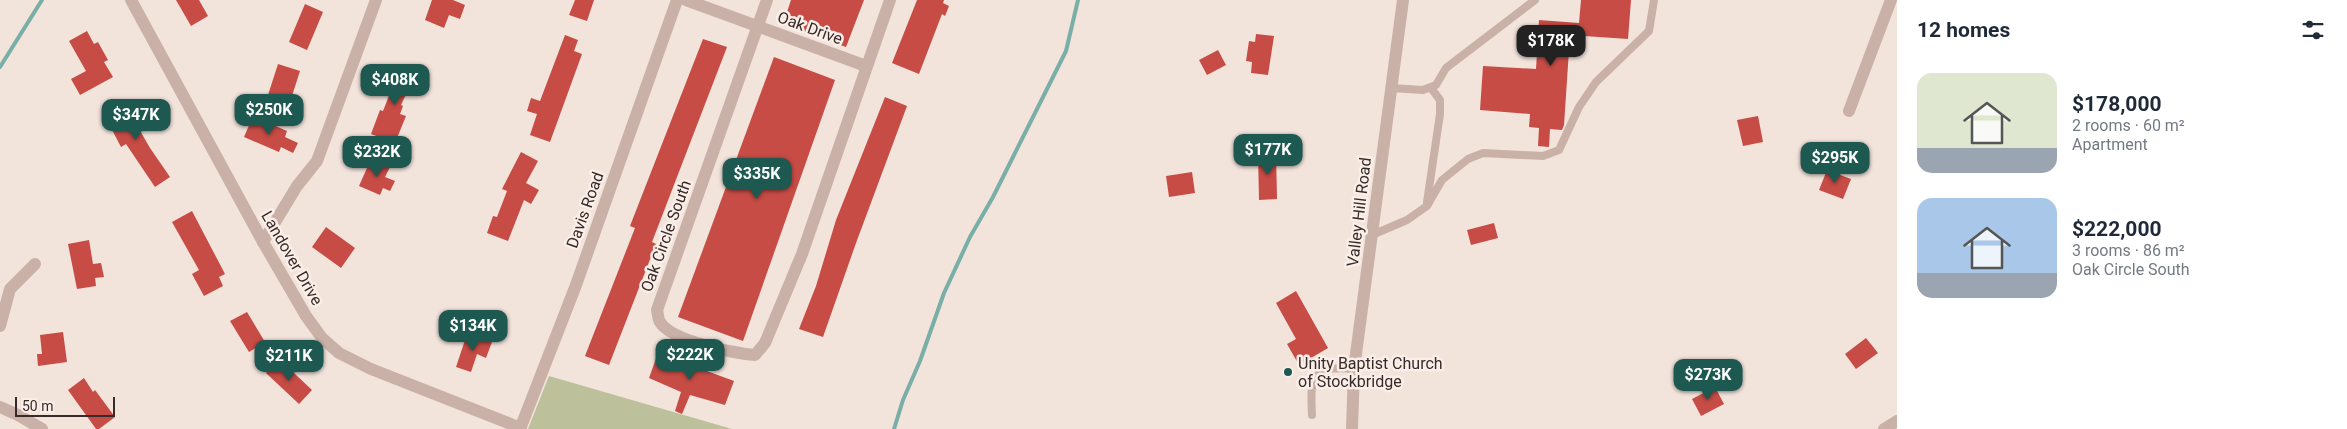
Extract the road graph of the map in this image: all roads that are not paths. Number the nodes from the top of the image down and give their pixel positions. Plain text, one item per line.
1 (131, 0) edge
2 (376, 0) edge
3 (677, 0) edge
4 (686, 0) edge
5 (767, 0) edge
6 (890, 0) edge
7 (1403, 0) edge
8 (1535, 0) edge
9 (1654, 0) edge
10 (1892, 0) edge
11 (758, 27) junction
12 (866, 66) junction
13 (1391, 88) junction
14 (1431, 88) junction
15 (1849, 111) dead end
16 (1427, 206) junction
17 (1372, 235) junction
18 (264, 242) junction
19 (34, 264) dead end
20 (0, 326) edge
21 (1354, 369) junction
22 (0, 407) edge
23 (1312, 415) dead end
24 (1897, 421) edge
25 (520, 428) edge
26 (42, 429) edge
27 (1352, 429) edge
28 (1884, 429) edge

1 - 18 street, Landover Drive
2 - 18 street
3 - 25 street, Davis Road
4 - 11 street, Oak Drive
5 - 11 street
6 - 12 street
7 - 13 street, Valley Hill Road
8 - 14 lane
9 - 16 lane
10 - 15 street
11 - 12 street, Oak Drive
11 - 12 street, Oak Circle South
13 - 14 lane
13 - 17 street, Valley Hill Road
14 - 16 lane
16 - 17 lane
17 - 21 street, Valley Hill Road
18 - 25 street, Landover Drive
19 - 20 street
21 - 23 lane
21 - 27 street, Valley Hill Road
22 - 26 street
24 - 28 street

